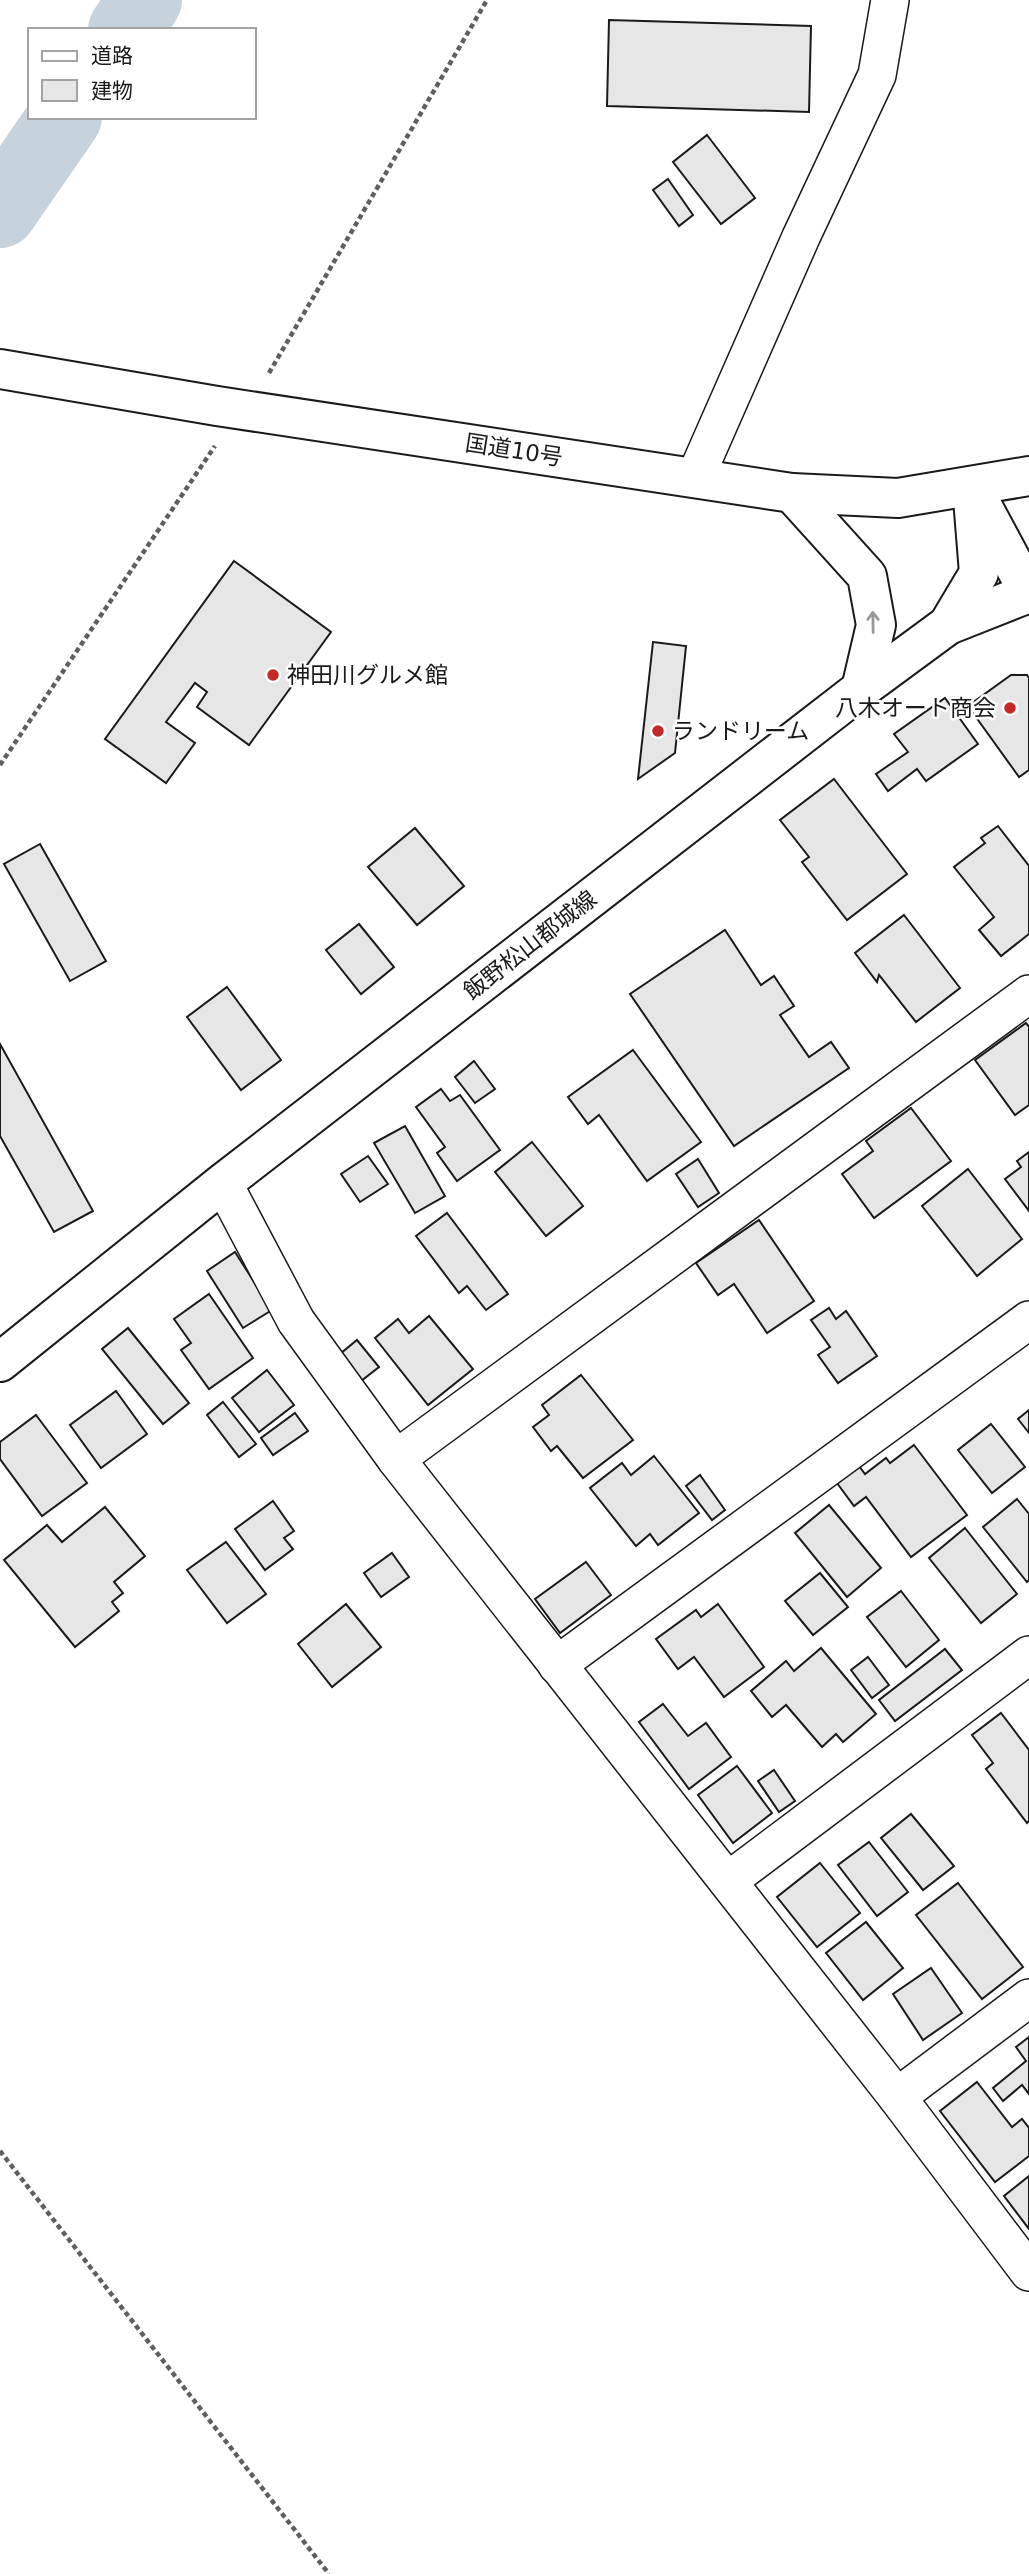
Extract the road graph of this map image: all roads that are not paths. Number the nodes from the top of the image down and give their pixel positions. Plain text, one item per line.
1 (890, 0) edge
2 (0, 369) edge
3 (1029, 475) edge
4 (695, 478) junction
5 (972, 485) junction
6 (792, 493) junction
7 (1029, 593) edge
8 (948, 625) junction
9 (861, 689) junction
10 (1029, 994) edge
11 (223, 1183) junction
12 (1029, 1320) edge
13 (0, 1362) edge
14 (396, 1459) junction
15 (1029, 1655) edge
16 (557, 1665) junction
17 (728, 1881) junction
18 (1029, 1998) edge
19 (897, 2097) junction
20 (1029, 2272) edge

1 - 4 street
2 - 4 main road, 国道10号
3 - 5 main road, 国道10号
4 - 6 main road, 国道10号
5 - 6 main road, 国道10号
5 - 7 main road
5 - 8 main road, 飯野松山都城線
9 -> 6 main road
7 - 8 main road
8 - 9 main road, 飯野松山都城線
9 - 11 main road, 飯野松山都城線
10 - 14 street
11 - 13 main road, 飯野松山都城線
11 - 14 street
12 - 16 street
14 - 16 street
15 - 17 street
16 - 17 street
17 - 19 street
18 - 19 street
19 - 20 street

